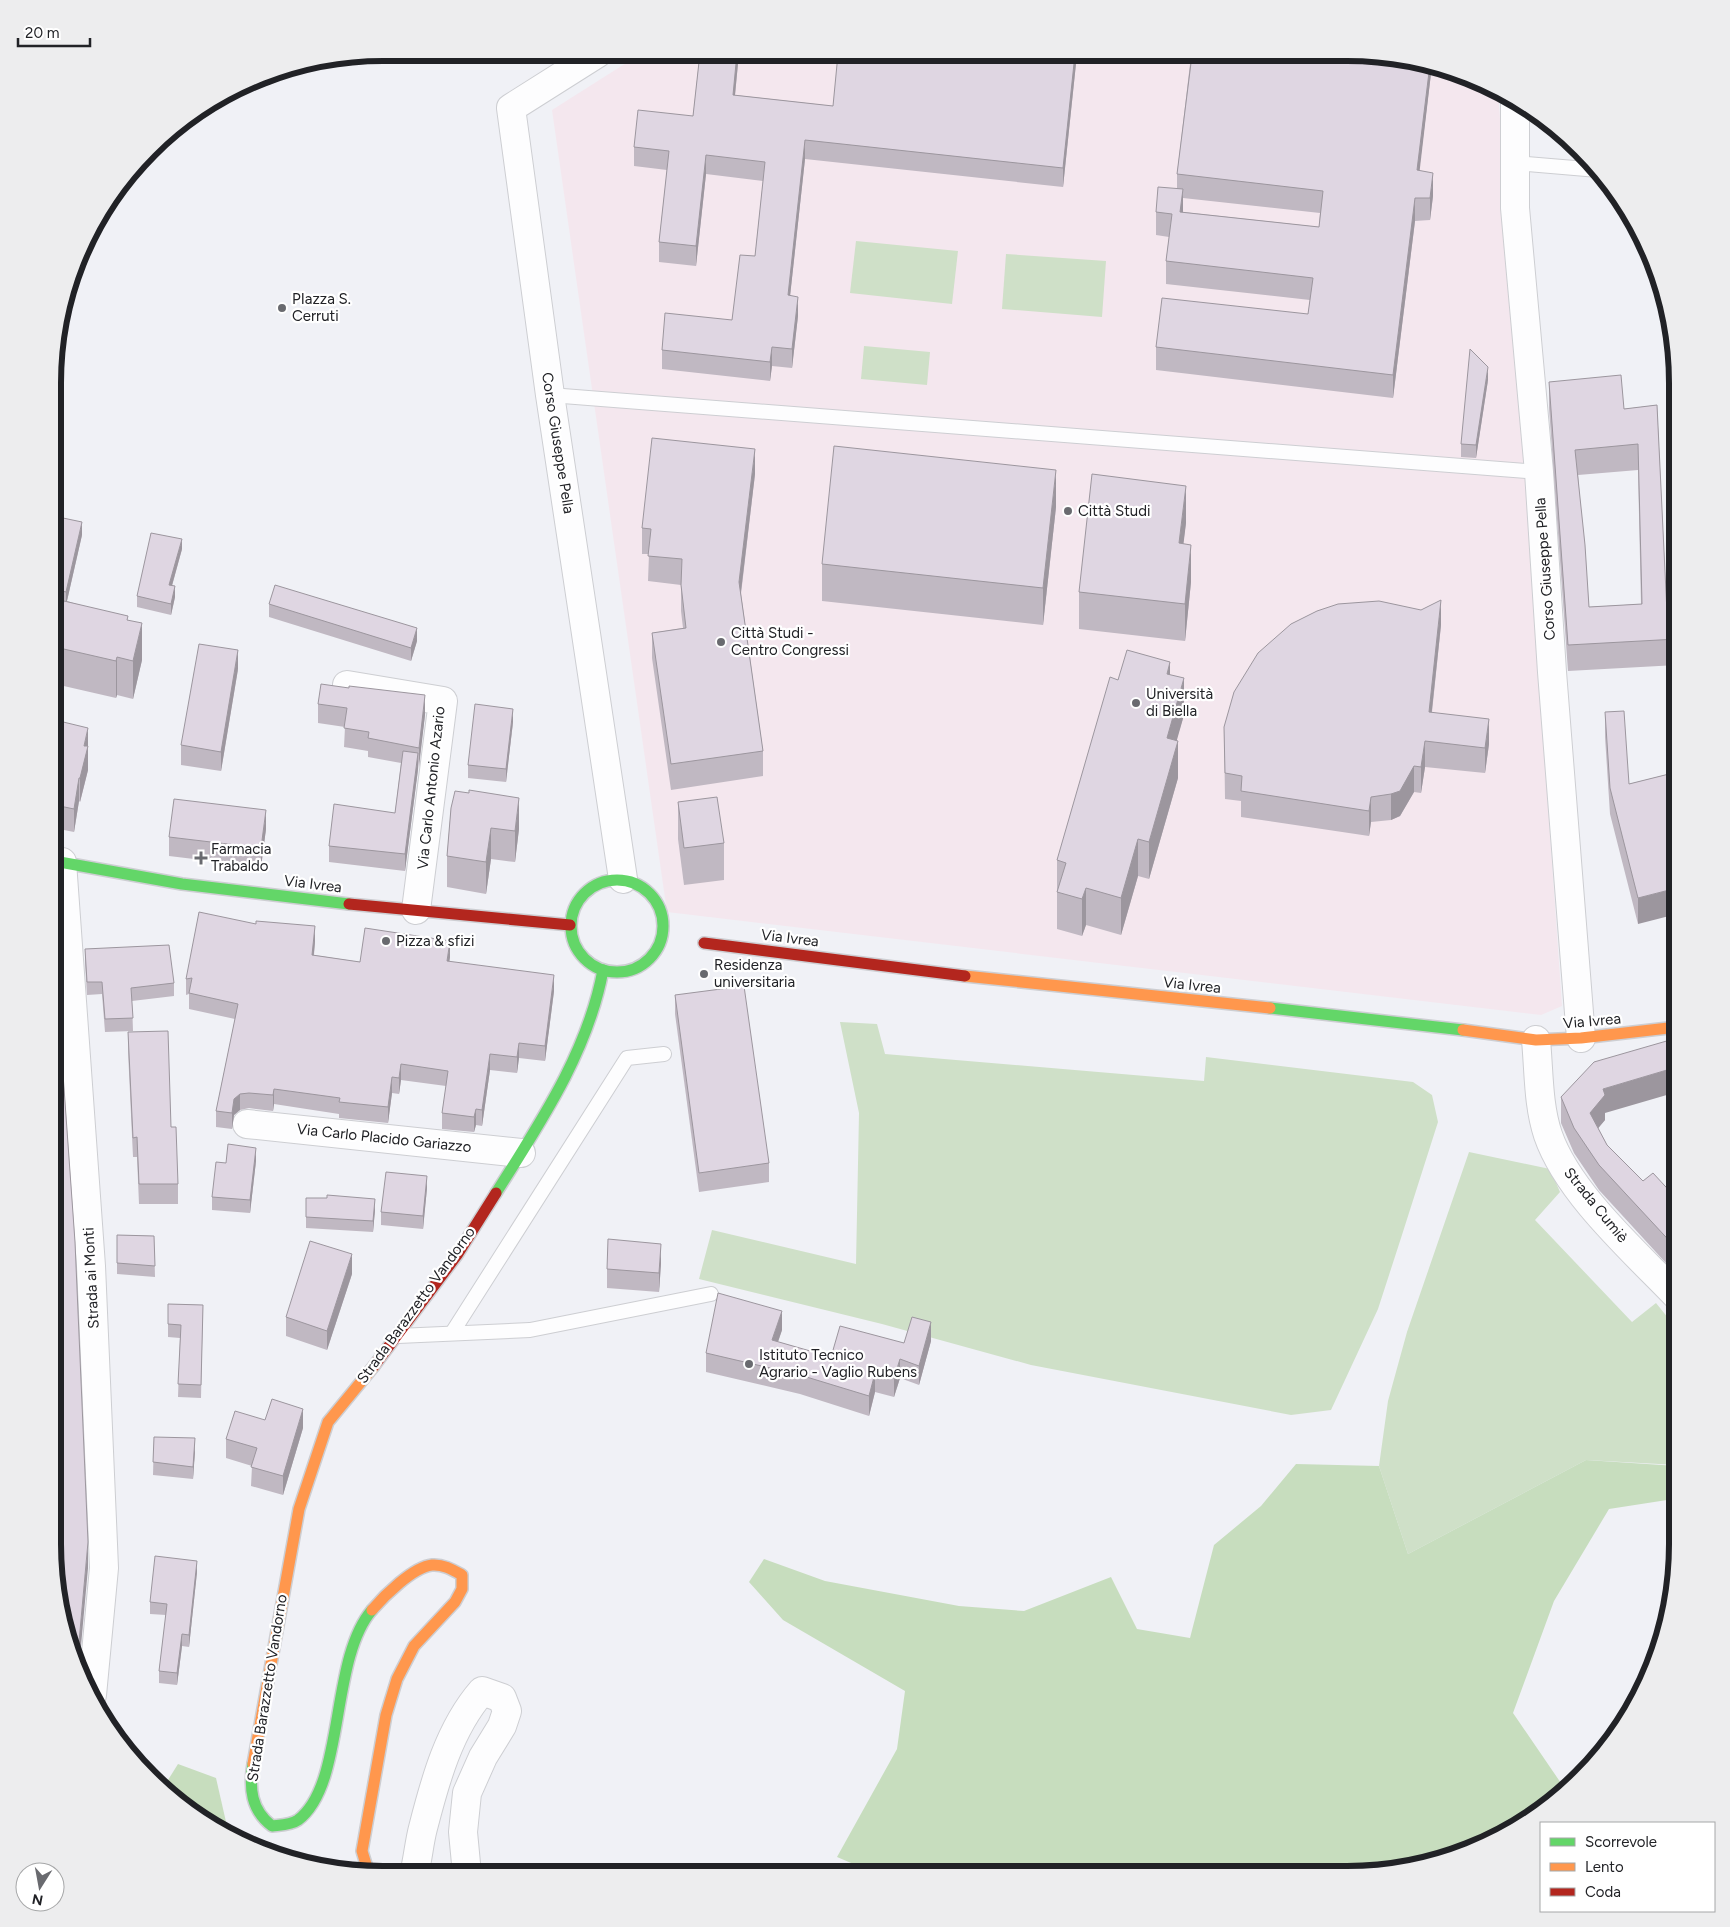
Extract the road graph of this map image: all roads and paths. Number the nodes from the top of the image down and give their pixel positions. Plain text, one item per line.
1 (585, 61) edge
2 (1515, 108) edge
3 (1516, 163) junction
4 (1587, 169) edge
5 (550, 395) junction
6 (1539, 472) junction
7 (347, 685) edge
8 (61, 862) edge
9 (623, 879) junction
10 (61, 898) edge
11 (416, 910) junction
12 (570, 925) junction
13 (662, 937) junction
14 (678, 939) dead end
15 (704, 942) dead end
16 (604, 970) junction
17 (1669, 1028) edge
18 (1581, 1038) junction
19 (1536, 1040) junction
20 (664, 1054) dead end
21 (247, 1124) dead end
22 (521, 1153) junction
23 (1669, 1288) edge
24 (711, 1294) dead end
25 (452, 1333) junction
26 (398, 1336) junction
27 (93, 1684) edge
28 (366, 1865) edge
29 (415, 1866) edge
30 (466, 1866) edge

1 - 5 street, Corso Giuseppe Pella
2 - 3 street, Corso Giuseppe Pella
3 - 4 lane
3 - 6 street, Corso Giuseppe Pella
5 - 6 lane
5 - 9 street, Corso Giuseppe Pella
6 - 18 street, Corso Giuseppe Pella
7 - 11 street, Via Carlo Antonio Azario
8 - 11 main road, Via Ivrea
9 - 12 main road
9 - 13 main road
10 - 27 street, Strada ai Monti
11 - 12 main road, Via Ivrea
12 - 16 main road
13 - 14 main road
13 - 16 main road
15 - 19 main road, Via Ivrea
16 - 22 main road, Strada Barazzetto Vandorno
17 - 18 main road, Via Ivrea
18 - 19 main road, Via Ivrea
19 - 23 street, Strada Cumiè
20 - 25 lane
21 - 22 street, Via Carlo Placido Gariazzo
22 - 26 main road, Strada Barazzetto Vandorno
24 - 25 lane
25 - 26 lane
26 - 28 main road, Strada Barazzetto Vandorno
29 - 30 street

